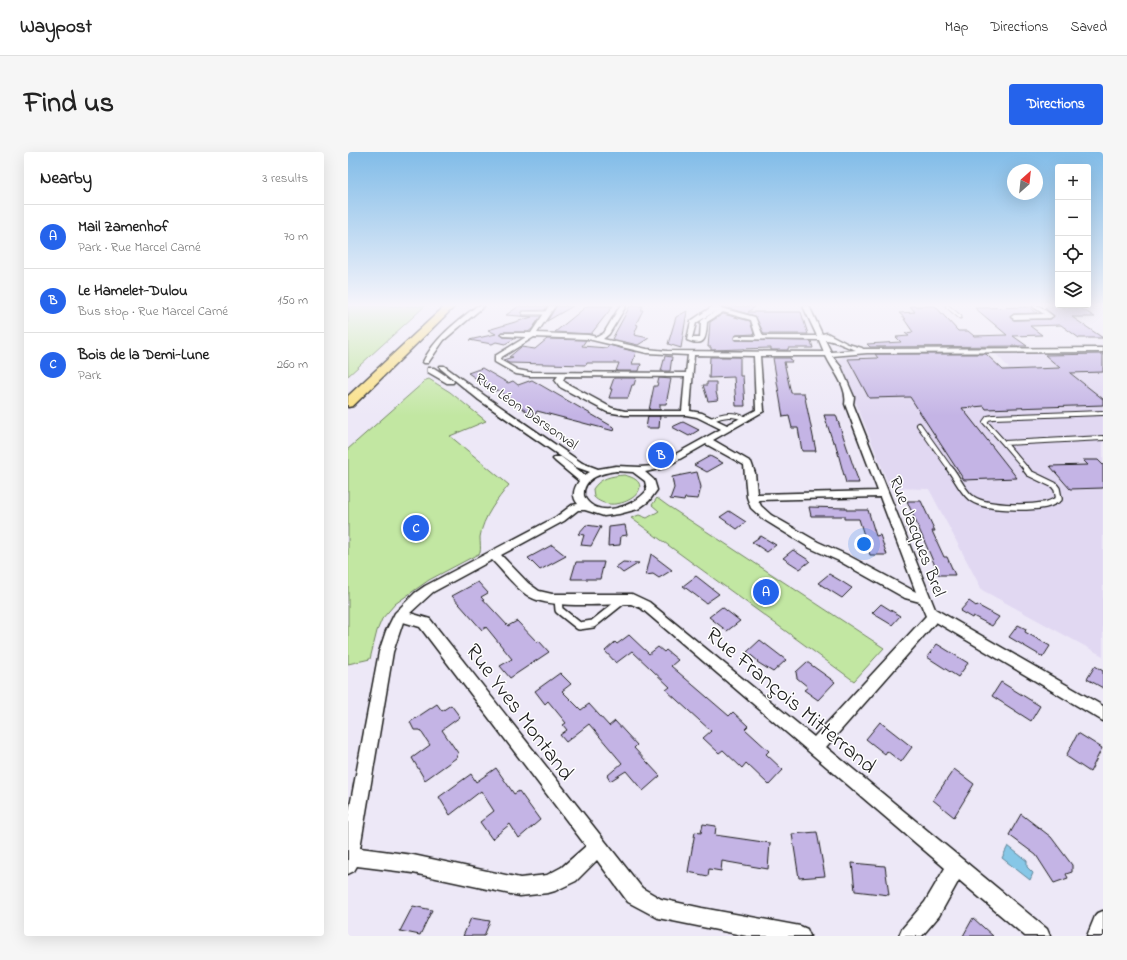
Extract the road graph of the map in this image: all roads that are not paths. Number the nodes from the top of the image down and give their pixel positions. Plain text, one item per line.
1 (402, 343) edge
2 (412, 343) edge
3 (440, 343) edge
4 (521, 343) edge
5 (614, 343) edge
6 (823, 343) edge
7 (844, 343) edge
8 (1103, 350) edge
9 (432, 351) junction
10 (867, 351) junction
11 (690, 354) junction
12 (757, 354) junction
13 (828, 354) junction
14 (438, 361) junction
15 (429, 366) junction
16 (563, 374) junction
17 (689, 375) junction
18 (348, 392) edge
19 (348, 403) edge
20 (686, 413) junction
21 (1103, 413) edge
22 (746, 418) junction
23 (711, 420) junction
24 (919, 425) dead end
25 (728, 429) junction
26 (1103, 438) edge
27 (706, 440) junction
28 (1004, 443) junction
29 (657, 468) junction
30 (636, 470) junction
31 (599, 472) junction
32 (584, 480) junction
33 (651, 480) junction
34 (884, 494) junction
35 (752, 497) junction
36 (588, 507) junction
37 (610, 512) junction
38 (560, 520) junction
39 (494, 555) junction
40 (558, 599) junction
41 (625, 599) junction
42 (925, 599) junction
43 (935, 614) junction
44 (399, 616) junction
45 (1103, 714) edge
46 (816, 747) junction
47 (598, 847) junction
48 (349, 861) edge
49 (957, 866) junction
50 (1103, 921) edge
51 (800, 936) edge
52 (909, 936) edge
53 (1040, 936) edge
54 (1097, 936) edge

1 - 18 highway
2 - 19 highway
3 - 9 street
4 - 16 street
5 - 11 street
6 - 13 street, Rue Jacques Brel
7 - 10 street
8 - 10 street
9 - 14 street
9 - 15 street
10 - 13 street
11 - 12 street
11 - 17 street
12 - 13 street
12 - 22 street
13 - 34 street, Rue Jacques Brel
14 - 15 street
14 - 31 street, Rue Léon Darsonval
15 - 32 street, Rue Léon Darsonval
16 - 17 street
16 - 20 street
17 - 20 street
20 - 23 street
21 - 28 lane
22 - 23 lane
22 - 25 street
23 - 25 street
24 - 28 lane
25 - 27 street
26 - 28 lane
27 - 29 street
27 - 35 street
29 - 30 street
29 - 33 street
30 - 31 street
30 - 33 street
31 - 32 street
32 - 36 street
33 - 37 street
34 - 35 street
34 - 42 street, Rue Jacques Brel
35 - 42 street
36 - 37 street
36 - 38 street
37 - 38 street
38 - 39 street
39 - 40 street, Rue François Mitterrand
39 - 44 street
40 - 41 street, Rue François Mitterrand
40 - 41 lane
41 - 46 street, Rue François Mitterrand
42 - 43 street, Rue Jacques Brel
43 - 45 street, Rue Jacques Brel
43 - 46 street
44 - 47 street, Rue Yves Montand
44 - 48 street
46 - 49 street, Rue François Mitterrand
47 - 48 street
47 - 51 street, Rue Yves Montand
49 - 52 street
49 - 53 street, Rue François Mitterrand
50 - 54 street

